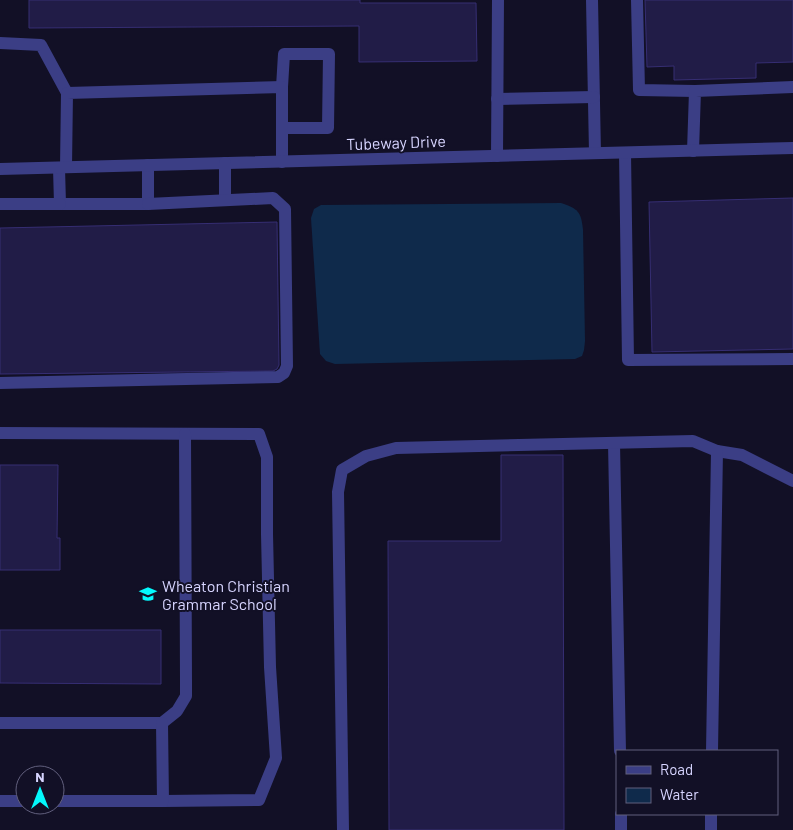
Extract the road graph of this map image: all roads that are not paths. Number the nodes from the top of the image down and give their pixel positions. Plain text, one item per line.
1 (498, 0) edge
2 (592, 0) edge
3 (637, 0) edge
4 (0, 43) edge
5 (282, 87) junction
6 (793, 87) edge
7 (696, 91) junction
8 (66, 93) junction
9 (594, 97) junction
10 (497, 99) junction
11 (282, 128) junction
12 (793, 148) edge
13 (693, 151) junction
14 (626, 152) junction
15 (595, 153) junction
16 (497, 156) junction
17 (282, 162) junction
18 (225, 163) junction
19 (148, 165) junction
20 (62, 168) junction
21 (0, 169) edge
22 (225, 200) junction
23 (0, 204) edge
24 (60, 204) junction
25 (148, 204) junction
26 (793, 359) edge
27 (0, 383) edge
28 (0, 433) edge
29 (186, 434) junction
30 (614, 443) junction
31 (717, 451) junction
32 (793, 482) edge
33 (0, 723) edge
34 (162, 723) junction
35 (620, 750) edge
36 (712, 750) edge
37 (0, 801) edge
38 (15, 801) edge
39 (65, 801) edge
40 (163, 801) junction
41 (621, 815) edge
42 (711, 815) edge
43 (343, 830) edge
44 (621, 830) edge
45 (711, 830) edge

1 - 10 street
2 - 9 street
3 - 7 street
4 - 8 street
5 - 8 street
5 - 11 street
5 - 11 street
6 - 7 street
7 - 13 street
8 - 20 street
9 - 10 street
9 - 15 street
10 - 16 street
11 - 17 street
12 - 13 street, Tubeway Drive
13 - 14 street, Tubeway Drive
14 - 15 street, Tubeway Drive
14 - 26 street
15 - 16 street, Tubeway Drive
16 - 17 street, Tubeway Drive
17 - 18 street, Tubeway Drive
18 - 19 street, Tubeway Drive
18 - 22 street
19 - 20 street, Tubeway Drive
19 - 25 street
20 - 21 street, Tubeway Drive
20 - 24 street
22 - 25 street
22 - 27 street
23 - 24 street
24 - 25 street
28 - 29 street
29 - 34 street
29 - 40 street
30 - 31 street
30 - 35 street
30 - 43 street
31 - 32 street
31 - 36 street
33 - 34 street
34 - 40 street
37 - 38 street
39 - 40 street
41 - 44 street
42 - 45 street

